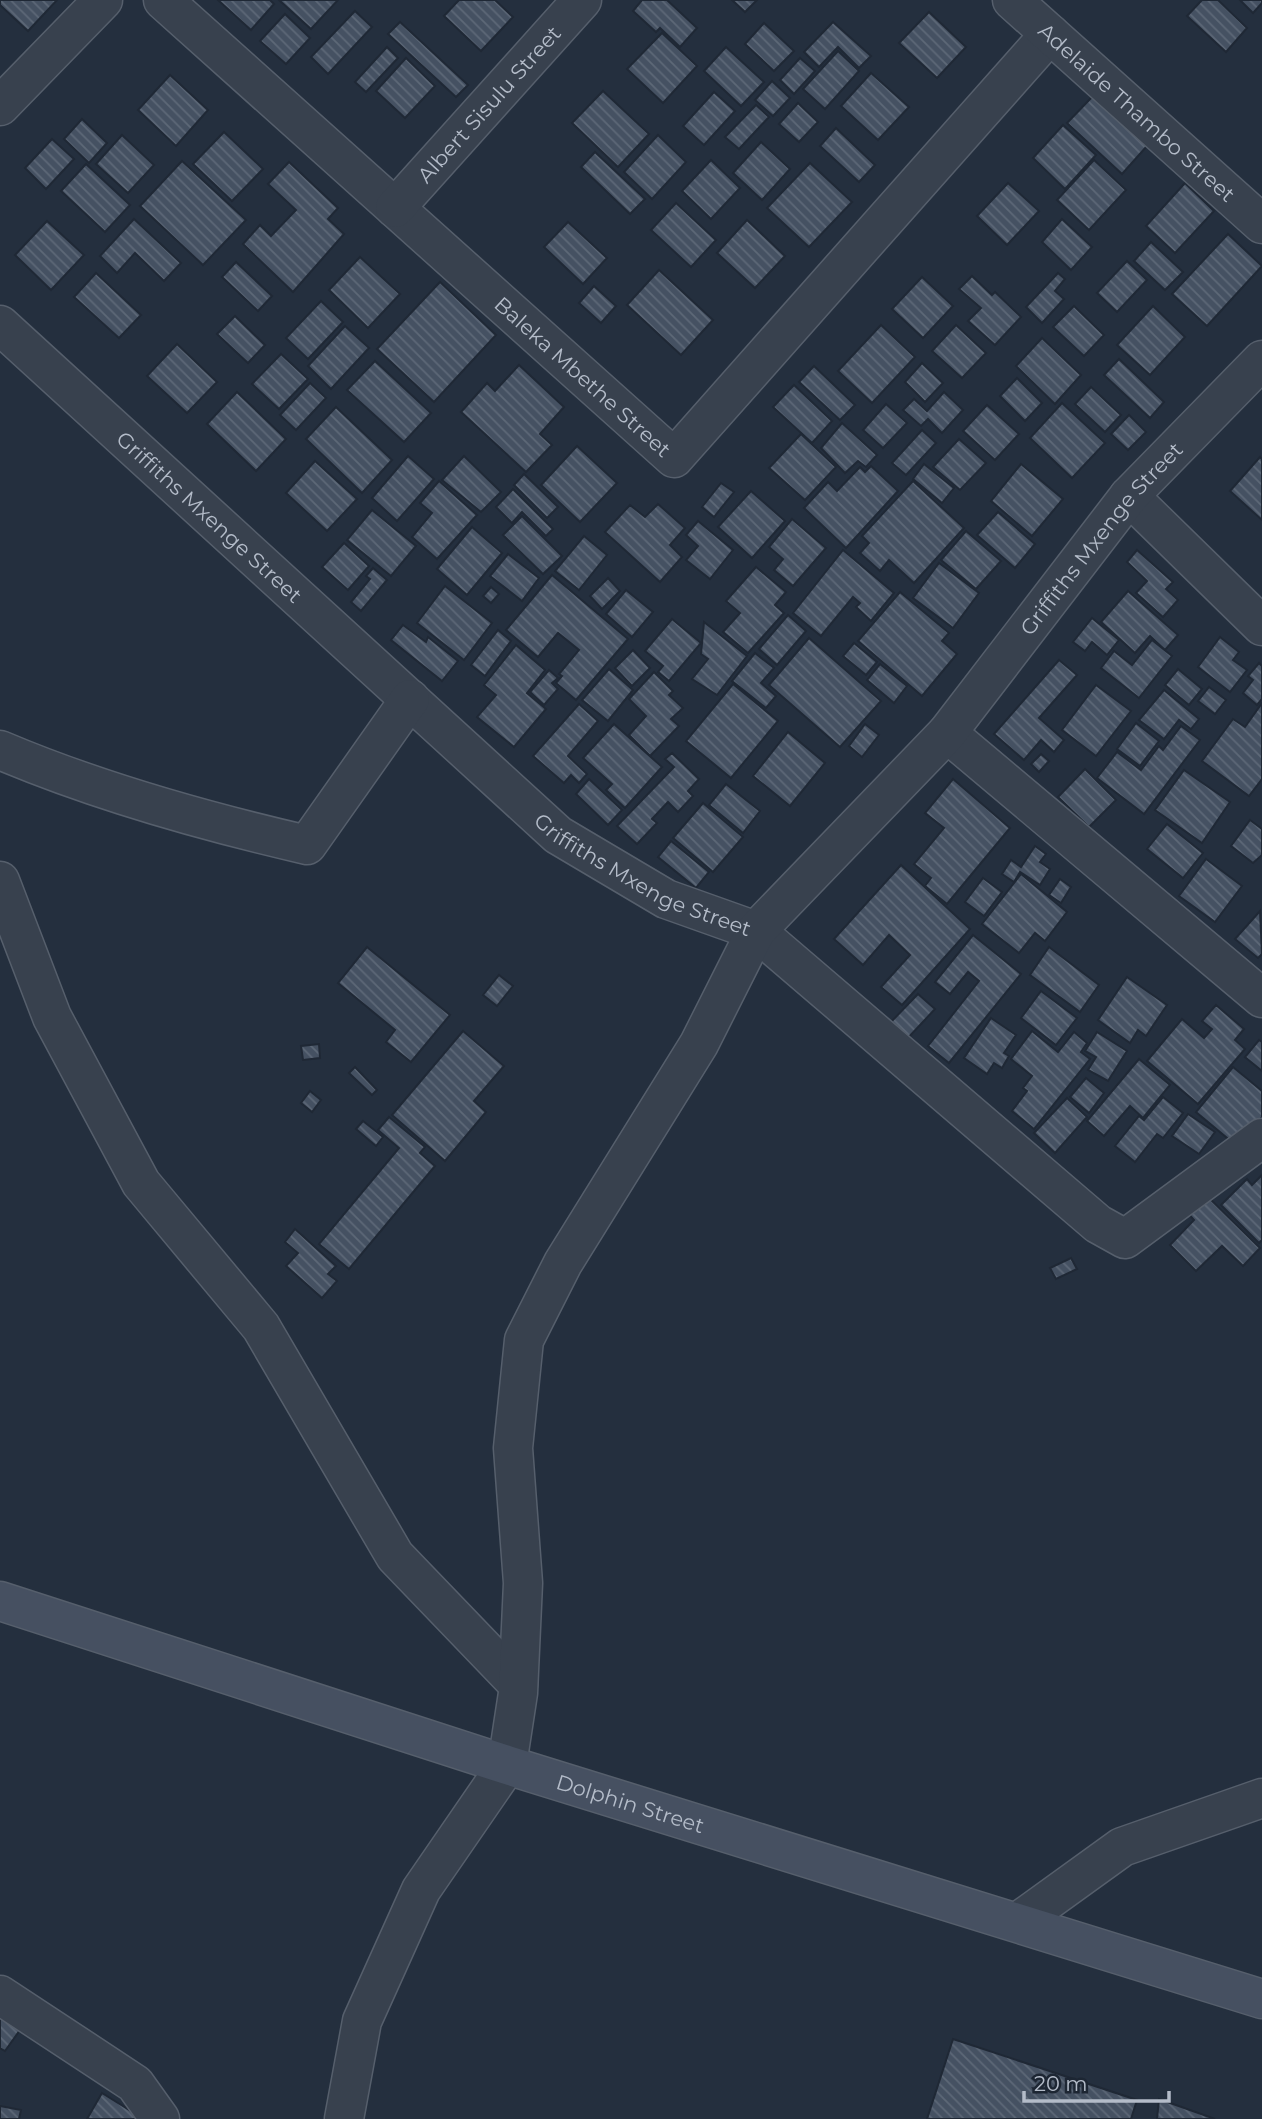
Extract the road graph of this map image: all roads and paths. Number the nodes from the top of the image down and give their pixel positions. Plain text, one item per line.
1 (103, 0) edge
2 (163, 0) edge
3 (582, 0) edge
4 (1012, 0) edge
5 (1050, 34) junction
6 (0, 106) edge
7 (395, 208) junction
8 (1262, 224) edge
9 (0, 325) edge
10 (1262, 360) edge
11 (1129, 496) junction
12 (1262, 626) edge
13 (410, 699) junction
14 (947, 733) junction
15 (0, 750) edge
16 (0, 881) edge
17 (756, 931) junction
18 (11, 946) edge
19 (1262, 998) edge
20 (1262, 1138) edge
21 (0, 1601) edge
22 (518, 1684) junction
23 (507, 1765) junction
24 (1262, 1798) edge
25 (1018, 1922) junction
26 (0, 1995) edge
27 (1262, 1999) edge
28 (160, 2119) edge
29 (344, 2119) edge

1 - 6 street
2 - 7 street, Baleka Mbethe Street
3 - 7 street, Albert Sisulu Street
4 - 5 street, Adelaide Thambo Street
5 - 7 street, Baleka Mbethe Street
5 - 8 street, Adelaide Thambo Street
9 - 13 street, Griffiths Mxenge Street
10 - 11 street, Griffiths Mxenge Street
11 - 12 street
11 - 14 street, Griffiths Mxenge Street
13 - 15 street
13 - 17 street, Griffiths Mxenge Street
14 - 17 street, Griffiths Mxenge Street
14 - 19 street
16 - 18 street
17 - 20 street
17 - 22 street
18 - 22 street
21 - 23 street, Dolphin Street
22 - 23 street
23 - 25 street, Dolphin Street
23 - 29 street
24 - 25 street
25 - 27 street, Dolphin Street
26 - 28 street

